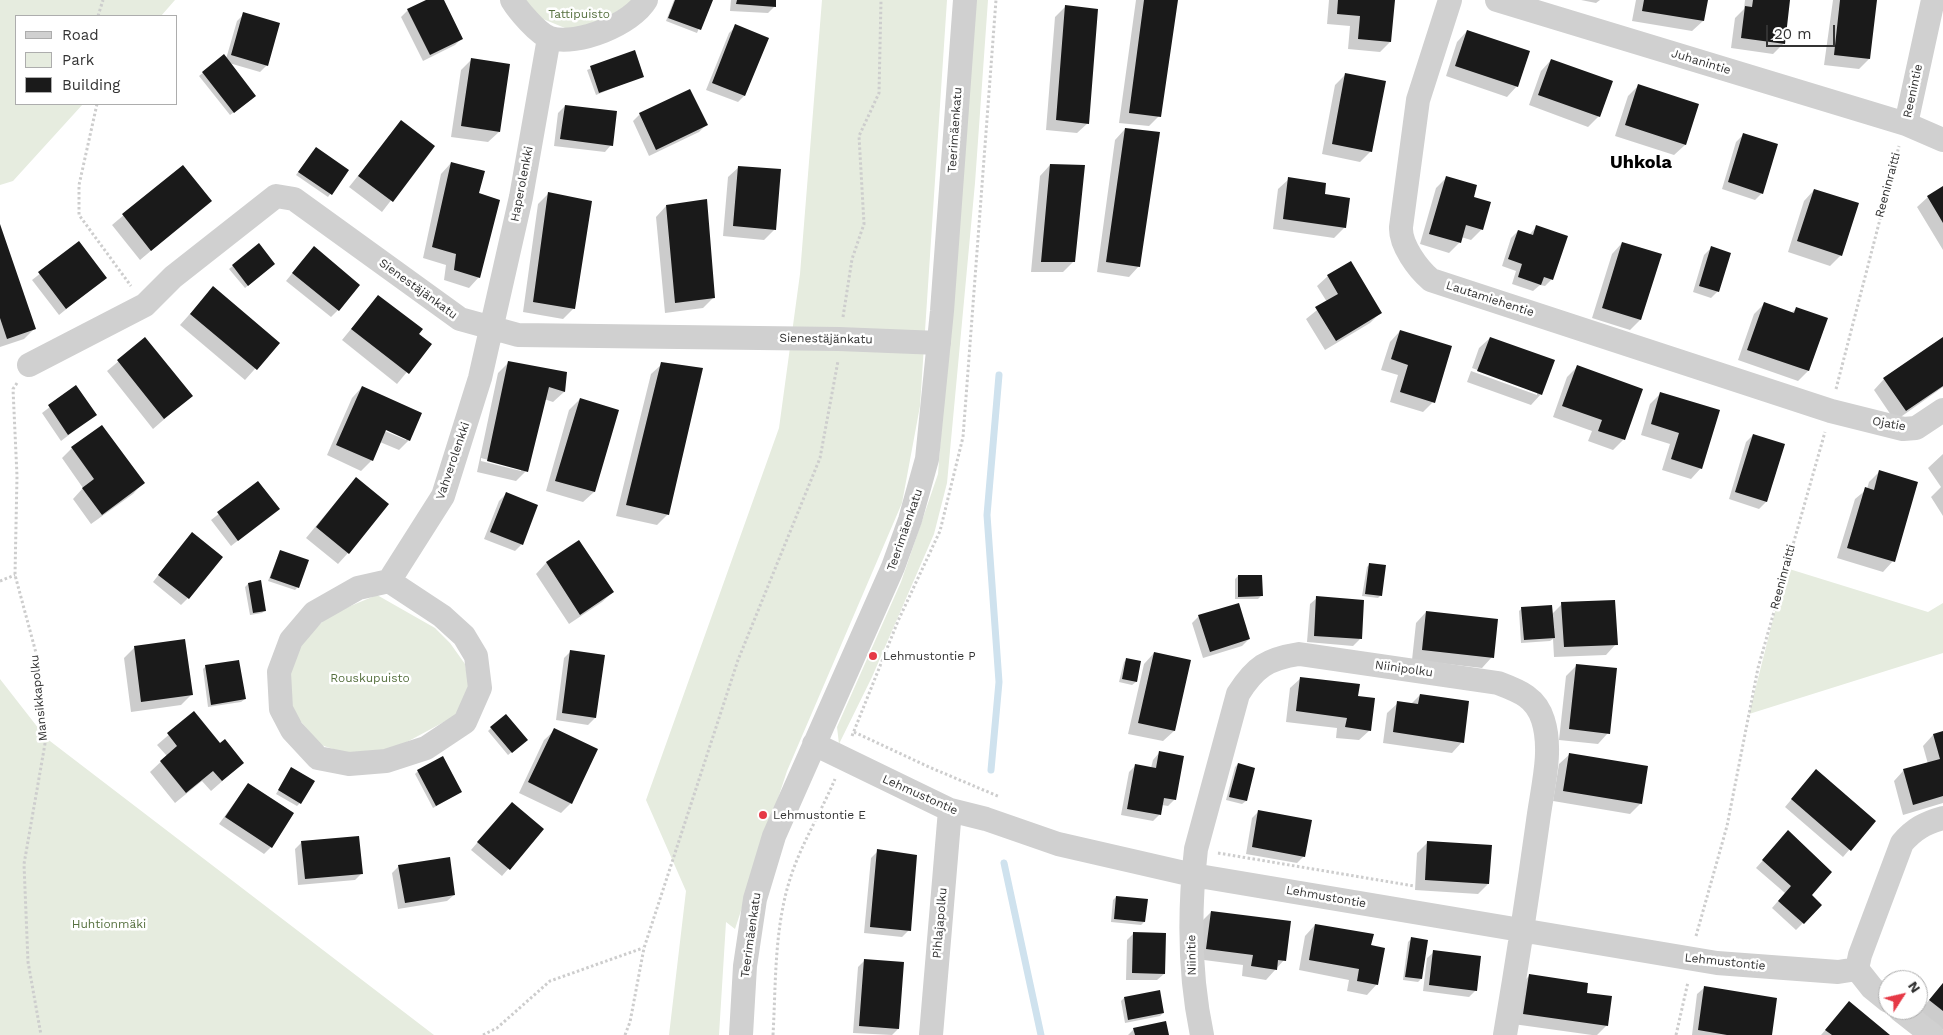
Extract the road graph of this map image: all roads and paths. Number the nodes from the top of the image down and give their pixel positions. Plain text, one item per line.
1 (103, 0) edge
2 (512, 0) edge
3 (646, 0) edge
4 (881, 0) edge
5 (965, 0) edge
6 (1450, 0) edge
7 (1497, 0) edge
8 (1933, 0) edge
9 (98, 15) edge
10 (549, 38) junction
11 (97, 105) edge
12 (1912, 127) junction
13 (1943, 140) edge
14 (145, 305) junction
15 (490, 328) junction
16 (839, 339) junction
17 (939, 343) junction
18 (29, 365) joint
19 (1943, 410) edge
20 (1831, 411) junction
21 (15, 575) junction
22 (389, 581) junction
23 (0, 582) edge
24 (854, 732) dead end
25 (814, 744) junction
26 (1008, 800) dead end
27 (950, 810) junction
28 (1943, 818) edge
29 (1196, 849) junction
30 (1193, 875) junction
31 (1421, 888) dead end
32 (1523, 931) junction
33 (1688, 934) dead end
34 (1697, 935) junction
35 (1704, 936) dead end
36 (644, 948) junction
37 (1693, 959) junction
38 (1857, 969) junction
39 (1878, 993) edge
40 (1913, 1020) edge
41 (41, 1035) edge
42 (483, 1035) edge
43 (625, 1035) edge
44 (741, 1035) edge
45 (931, 1035) edge
46 (1202, 1035) edge
47 (1505, 1035) edge
48 (1676, 1035) edge
49 (1932, 1035) edge

1 - 9 path
2 - 10 street
3 - 10 street
4 - 16 path
5 - 17 street, Teerimäenkatu
6 - 20 street, Lautamiehentie
7 - 12 street, Juhanintie
8 - 12 street, Reenintie
10 - 15 street, Haperolenkki
11 - 14 path
12 - 13 street
12 - 20 path, Reeninraitti
14 - 15 street, Sienestäjänkatu
14 - 18 street, Sienestäjänkatu
15 - 16 street, Sienestäjänkatu
15 - 22 street, Vahverolenkki
16 - 17 street, Sienestäjänkatu
16 - 36 path
17 - 25 street, Teerimäenkatu
18 - 21 path, Mansikkapolku
19 - 20 street, Ojatie
20 - 34 path, Reeninraitti
21 - 23 path
21 - 41 path, Mansikkapolku
22 - 22 street
24 - 26 path
25 - 27 street, Lehmustontie
25 - 44 street, Teerimäenkatu
27 - 30 street, Lehmustontie
27 - 45 street, Pihlajapolku
28 - 38 street
29 - 30 street, Niinipolku
29 - 31 path
29 - 32 street, Niinipolku
30 - 32 street, Lehmustontie
30 - 46 street, Niinitie
32 - 37 street, Lehmustontie
32 - 47 street
33 - 34 path
34 - 35 path
34 - 37 path, Reeninraitti
36 - 42 path
36 - 43 path
37 - 38 street, Lehmustontie
37 - 48 path, Reeninraitti
38 - 39 street
40 - 49 street

